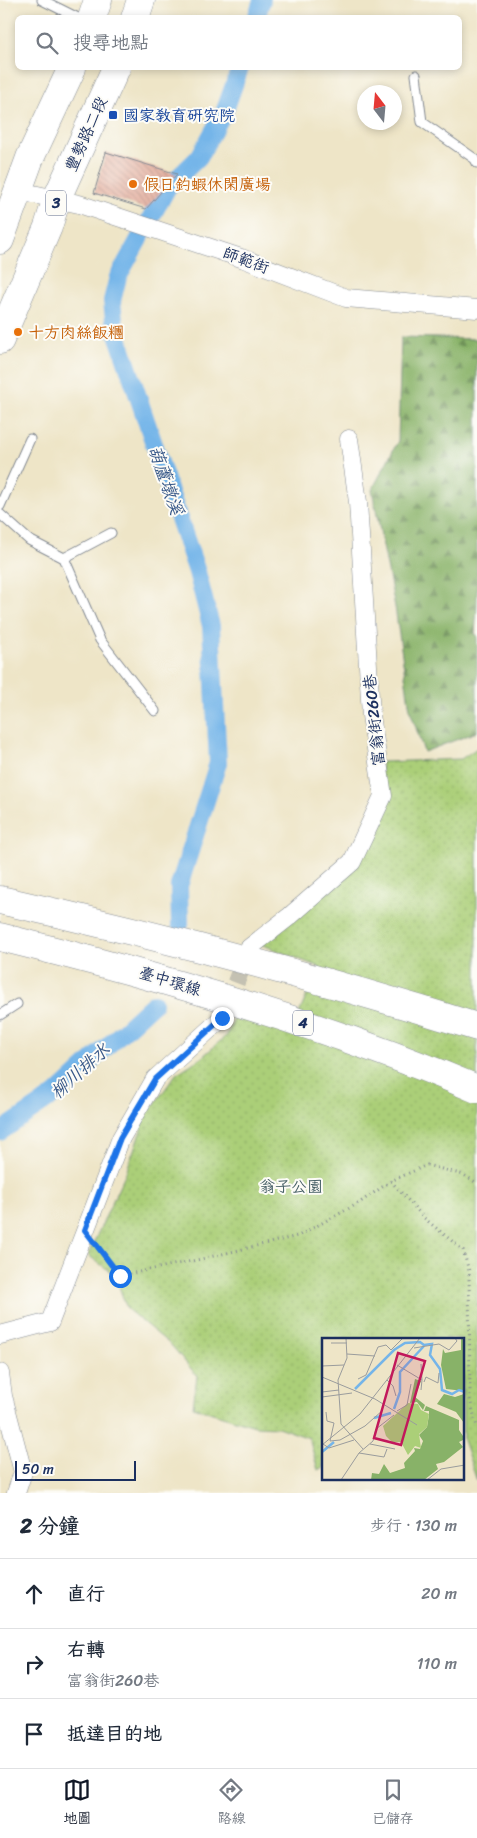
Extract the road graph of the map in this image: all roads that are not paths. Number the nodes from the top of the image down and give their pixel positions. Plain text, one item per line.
1 (42, 0) edge
2 (98, 0) edge
3 (141, 0) edge
4 (72, 15) edge
5 (93, 15) edge
6 (136, 15) edge
7 (71, 70) edge
8 (115, 70) edge
9 (416, 75) dead end
10 (477, 163) edge
11 (19, 191) junction
12 (57, 198) junction
13 (0, 240) edge
14 (477, 309) edge
15 (0, 340) edge
16 (30, 438) dead end
17 (349, 439) dead end
18 (0, 506) edge
19 (0, 514) edge
20 (111, 533) dead end
21 (64, 558) junction
22 (155, 711) dead end
23 (0, 900) edge
24 (0, 936) edge
25 (249, 948) tunnel mouth
26 (17, 1004) dead end
27 (0, 1015) edge
28 (222, 1018) tunnel mouth
29 (477, 1027) edge
30 (477, 1089) edge
31 (0, 1335) edge
32 (0, 1372) edge
33 (16, 1493) edge

1 - 4 lane
2 - 5 main road
3 - 6 main road
7 - 11 main road
8 - 12 main road, 豐勢路二段 / 3
9 - 10 lane
11 - 12 street, 師範街
11 - 13 main road
12 - 14 street, 師範街
12 - 15 main road, 豐勢路二段 / 3
16 - 18 lane
17 - 25 street, 富翁街260巷
19 - 21 lane
20 - 21 lane
21 - 22 lane
23 - 29 main road
24 - 30 main road, 臺中環線 / 4
26 - 27 lane
28 - 31 street
32 - 33 street

